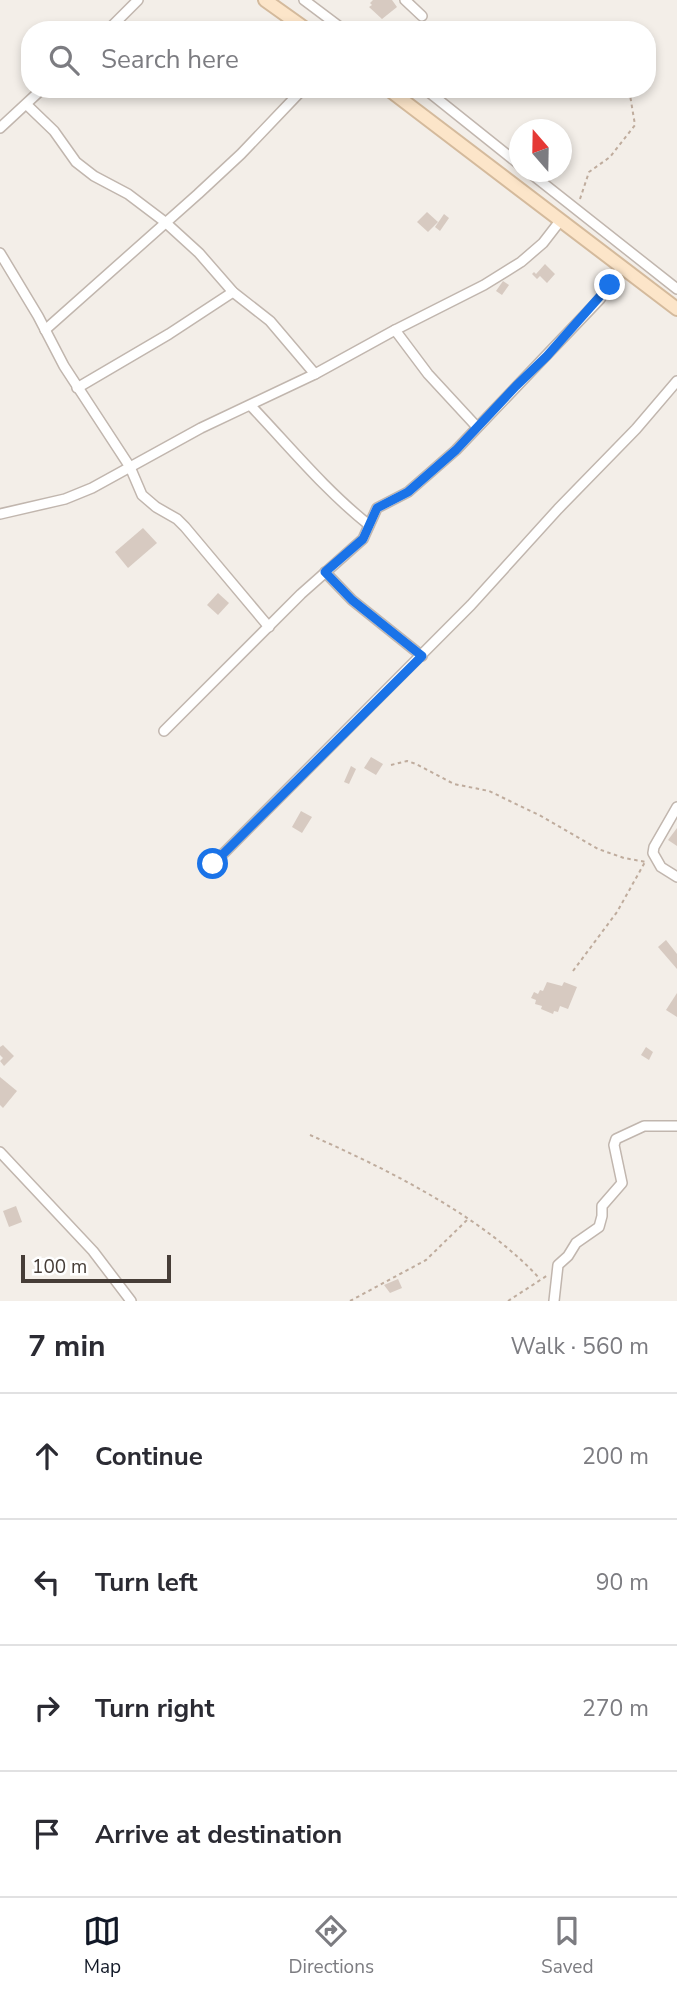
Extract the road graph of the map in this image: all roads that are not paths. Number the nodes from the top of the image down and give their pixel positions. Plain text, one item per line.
1 (138, 0) edge
2 (265, 0) edge
3 (304, 0) edge
4 (405, 0) edge
5 (422, 16) dead end
6 (116, 21) edge
7 (294, 21) edge
8 (332, 21) edge
9 (34, 98) edge
10 (294, 98) edge
11 (400, 98) edge
12 (436, 98) edge
13 (27, 105) junction
14 (0, 128) edge
15 (509, 156) edge
16 (541, 182) edge
17 (560, 221) junction
18 (165, 222) junction
19 (0, 253) edge
20 (621, 268) junction
21 (677, 289) edge
22 (233, 292) junction
23 (677, 309) edge
24 (45, 330) junction
25 (395, 330) junction
26 (315, 374) junction
27 (677, 381) edge
28 (77, 388) junction
29 (251, 406) junction
30 (477, 428) junction
31 (130, 467) junction
32 (0, 514) edge
33 (369, 525) junction
34 (325, 572) junction
35 (269, 627) junction
36 (422, 656) junction
37 (164, 732) dead end
38 (677, 808) edge
39 (213, 864) dead end
40 (677, 877) edge
41 (677, 1126) edge
42 (0, 1152) edge
43 (131, 1301) edge
44 (554, 1301) edge

1 - 6 street
2 - 7 main road
3 - 8 street
4 - 5 street
9 - 13 street
10 - 18 street
11 - 17 main road
12 - 15 street
13 - 14 street
13 - 18 street
16 - 21 street
17 - 20 main road
17 - 25 street
18 - 22 street
18 - 24 street
19 - 24 street
20 - 23 main road
20 - 30 street
22 - 26 street
22 - 28 street
24 - 28 street
25 - 26 street
25 - 30 street
26 - 29 street
27 - 36 street
28 - 31 street
29 - 31 street
29 - 33 street
30 - 33 street
31 - 32 street
31 - 35 street
33 - 34 street
34 - 35 street
34 - 36 street
35 - 37 street
36 - 39 street
38 - 40 street
41 - 44 street
42 - 43 street

